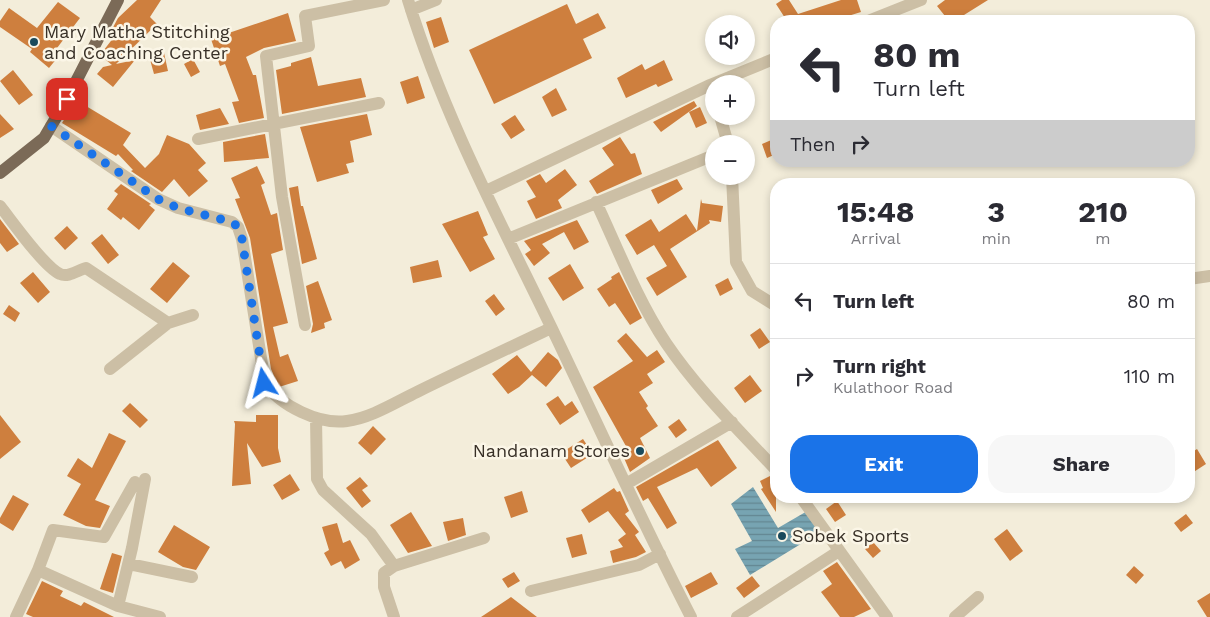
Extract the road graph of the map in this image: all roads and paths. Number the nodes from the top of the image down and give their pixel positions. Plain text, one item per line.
1 (118, 0) edge
2 (384, 0) edge
3 (436, 0) edge
4 (921, 0) edge
5 (410, 5) edge
6 (883, 15) edge
7 (770, 61) edge
8 (742, 75) edge
9 (705, 93) edge
10 (379, 103) dead end
11 (274, 124) junction
12 (51, 126) junction
13 (198, 139) dead end
14 (705, 159) edge
15 (0, 173) edge
16 (732, 185) edge
17 (486, 191) junction
18 (596, 202) junction
19 (0, 206) edge
20 (508, 239) junction
21 (1210, 276) edge
22 (1195, 280) edge
23 (770, 302) edge
24 (193, 315) dead end
25 (168, 322) junction
26 (305, 325) dead end
27 (551, 328) junction
28 (110, 370) dead end
29 (316, 418) junction
30 (732, 422) junction
31 (770, 463) edge
32 (626, 484) junction
33 (805, 503) edge
34 (484, 538) dead end
35 (839, 551) junction
36 (660, 554) junction
37 (129, 564) junction
38 (394, 566) junction
39 (38, 570) junction
40 (192, 577) dead end
41 (531, 591) dead end
42 (978, 597) dead end
43 (118, 606) junction
44 (16, 617) edge
45 (160, 617) edge
46 (394, 617) edge
47 (691, 617) edge
48 (737, 617) edge
49 (888, 617) edge
50 (955, 617) edge

1 - 12 main road
2 - 11 street
3 - 5 street
4 - 6 street
5 - 17 street
7 - 8 street
9 - 17 street
10 - 11 street
11 - 13 street
11 - 26 street
12 - 15 main road
12 - 29 street
14 - 18 street
16 - 23 street
17 - 20 street
18 - 20 street
18 - 30 street
19 - 25 street
20 - 27 street
21 - 22 street
24 - 25 street
25 - 28 street
27 - 29 street
27 - 32 street
29 - 38 street
30 - 31 street
30 - 32 street
32 - 36 street
33 - 35 street
34 - 38 street
35 - 48 street
35 - 49 street
36 - 41 street
36 - 47 street
37 - 39 street
37 - 40 street
37 - 43 street
38 - 46 street
39 - 43 street
39 - 44 street
42 - 50 street
43 - 45 street

